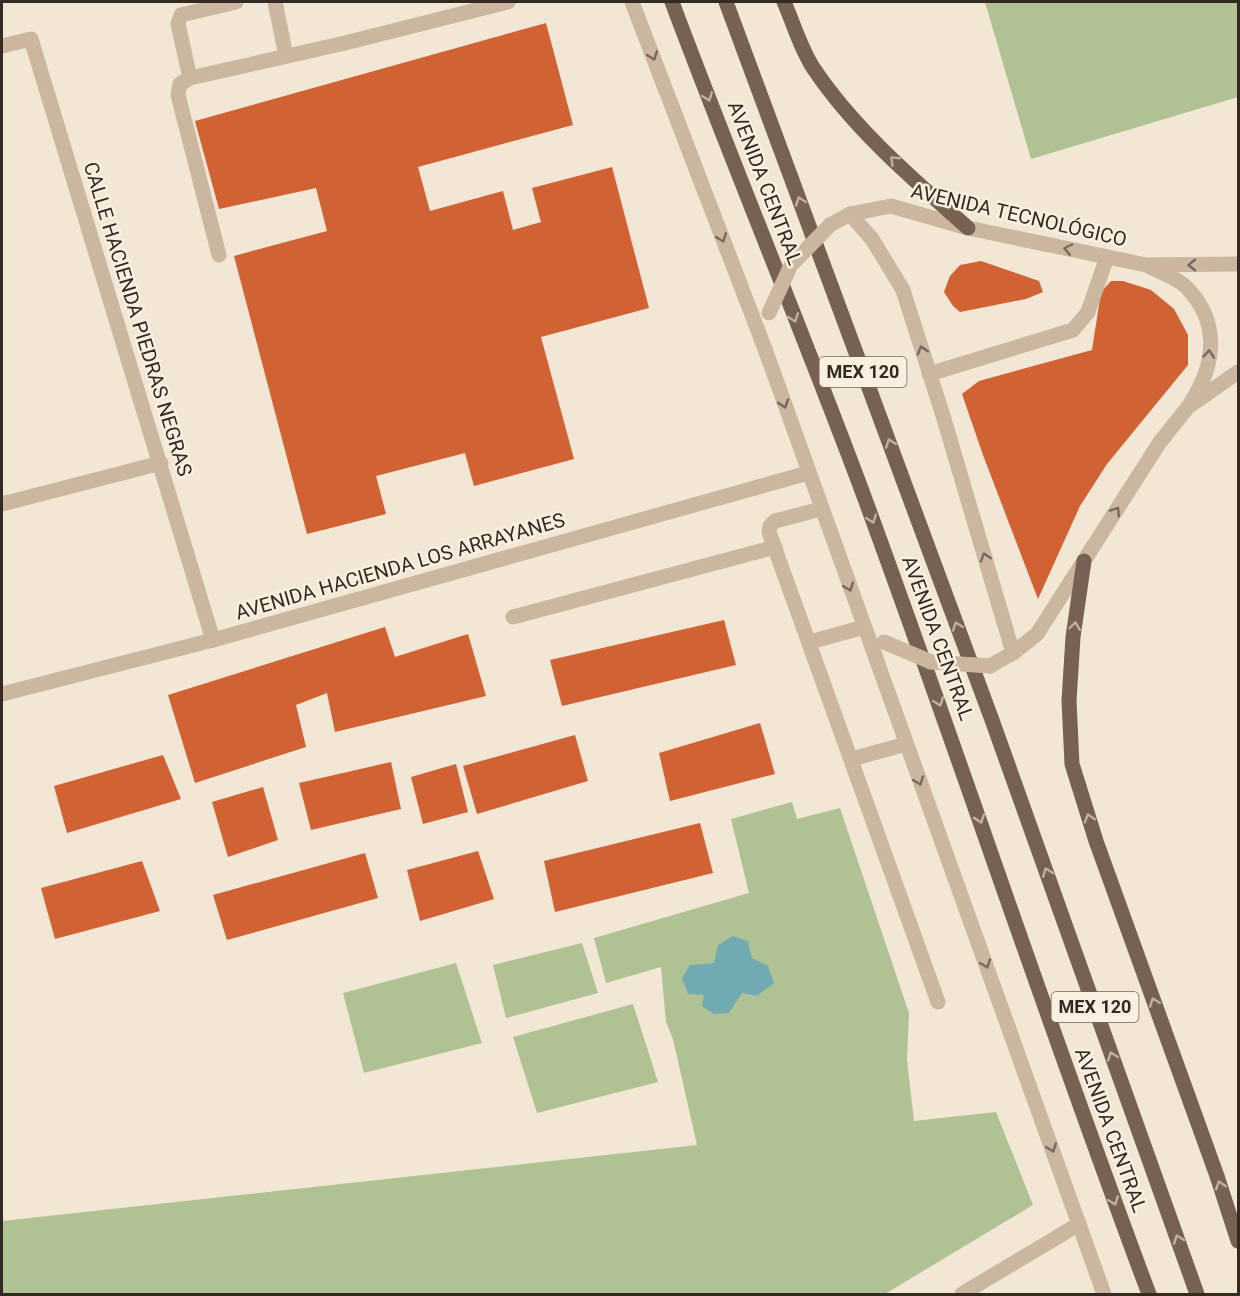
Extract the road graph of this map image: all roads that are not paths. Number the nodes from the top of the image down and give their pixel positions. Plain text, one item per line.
1 (236, 2) edge
2 (275, 2) edge
3 (502, 2) edge
4 (632, 2) edge
5 (672, 2) edge
6 (726, 2) edge
7 (784, 2) edge
8 (2, 46) edge
9 (286, 56) junction
10 (190, 78) junction
11 (850, 214) junction
12 (968, 228) junction
13 (219, 255) dead end
14 (1107, 257) junction
15 (1239, 264) edge
16 (1146, 265) junction
17 (765, 349) junction
18 (1239, 372) edge
19 (929, 374) junction
20 (1188, 407) junction
21 (161, 463) junction
22 (808, 473) junction
23 (2, 504) edge
24 (821, 509) junction
25 (775, 547) junction
26 (1084, 561) junction
27 (513, 617) dead end
28 (864, 627) junction
29 (213, 640) junction
30 (810, 642) junction
31 (1013, 653) junction
32 (2, 694) edge
33 (906, 744) junction
34 (852, 759) junction
35 (938, 1002) dead end
36 (1079, 1224) junction
37 (1239, 1241) edge
38 (962, 1294) edge
39 (1104, 1294) edge
40 (1149, 1294) edge
41 (1197, 1294) edge

1 - 10 street
2 - 9 street
3 - 9 street
4 -> 17 street
5 -> 40 main road, AVENIDA CENTRAL / MEX 120
41 -> 6 main road, AVENIDA CENTRAL / MEX 120
12 -> 7 main road
8 - 21 street, CALLE HACIENDA PIEDRAS NEGRAS
9 - 10 street
10 - 13 street
11 - 12 street, AVENIDA TECNOLÓGICO
11 - 17 street, AVENIDA TECNOLÓGICO, bridge
19 -> 11 street
14 -> 12 street, AVENIDA TECNOLÓGICO
14 - 16 street, AVENIDA TECNOLÓGICO
14 - 19 street
15 -> 16 street, AVENIDA TECNOLÓGICO
20 -> 16 street
17 -> 22 street
18 - 20 street
31 -> 19 street
26 -> 20 street
21 - 23 street
21 - 29 street, CALLE HACIENDA PIEDRAS NEGRAS
22 - 24 street
22 - 29 street, AVENIDA HACIENDA LOS ARRAYANES
24 - 25 street
24 -> 28 street
25 - 27 street
25 - 30 street
26 - 31 street
37 -> 26 main road
28 - 30 street
28 - 31 street, bridge
28 - 33 street
29 - 32 street, AVENIDA HACIENDA LOS ARRAYANES
30 - 34 street
33 - 34 street
33 -> 36 street
34 - 35 street
36 - 38 street
36 - 39 street

